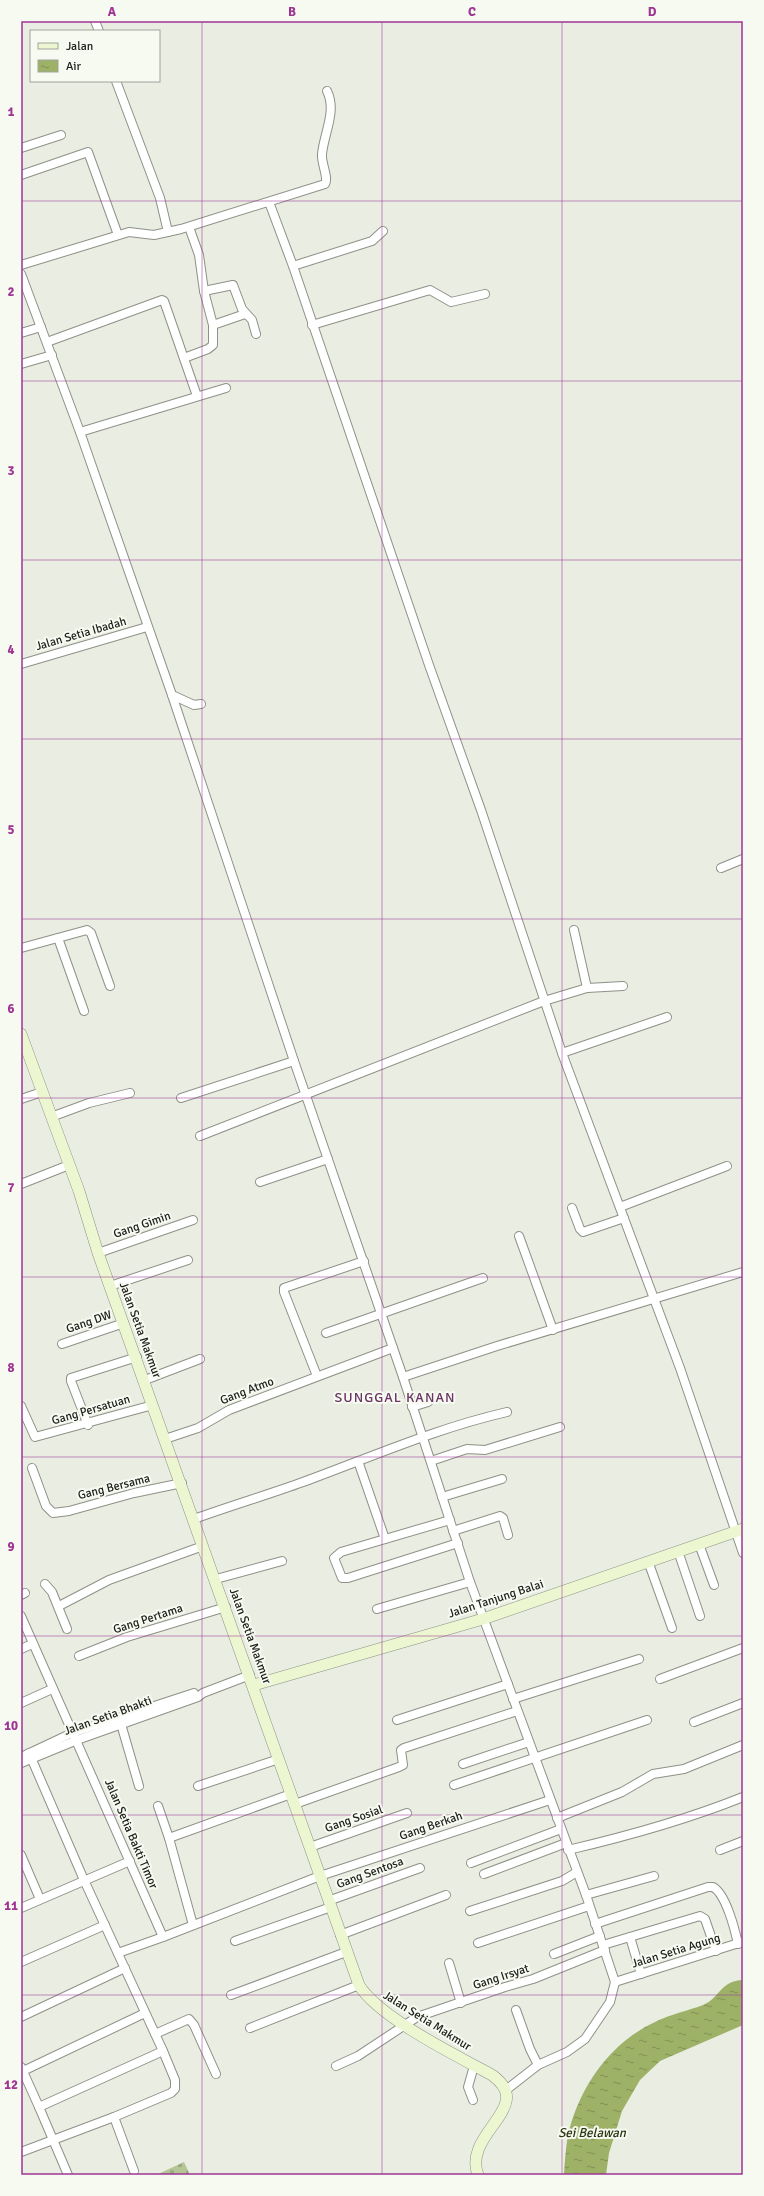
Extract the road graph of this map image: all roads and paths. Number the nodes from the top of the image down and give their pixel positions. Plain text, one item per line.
1 (116, 82) edge
2 (327, 91) dead end
3 (61, 135) dead end
4 (21, 148) edge
5 (21, 174) edge
6 (269, 202) junction
7 (189, 227) junction
8 (383, 231) dead end
9 (168, 232) junction
10 (118, 235) junction
11 (21, 265) edge
12 (293, 266) junction
13 (22, 279) edge
14 (204, 291) junction
15 (485, 294) dead end
16 (245, 314) junction
17 (213, 325) junction
18 (312, 325) junction
19 (41, 327) junction
20 (21, 333) edge
21 (256, 334) dead end
22 (47, 342) junction
23 (52, 355) junction
24 (184, 358) junction
25 (21, 364) edge
26 (226, 388) dead end
27 (197, 396) junction
28 (80, 432) junction
29 (147, 627) junction
30 (21, 664) edge
31 (172, 695) junction
32 (201, 704) dead end
33 (743, 859) edge
34 (721, 868) dead end
35 (574, 930) dead end
36 (58, 938) junction
37 (21, 948) edge
38 (110, 986) dead end
39 (623, 986) dead end
40 (588, 988) junction
41 (544, 1001) junction
42 (84, 1011) dead end
43 (667, 1017) dead end
44 (21, 1034) edge
45 (562, 1053) junction
46 (294, 1061) junction
47 (42, 1092) junction
48 (130, 1093) dead end
49 (306, 1095) junction
50 (181, 1098) dead end
51 (21, 1099) edge
52 (51, 1117) junction
53 (200, 1136) dead end
54 (328, 1159) junction
55 (69, 1165) junction
56 (727, 1166) dead end
57 (260, 1182) dead end
58 (21, 1184) edge
59 (620, 1207) junction
60 (572, 1208) dead end
61 (624, 1218) junction
62 (193, 1220) dead end
63 (519, 1236) dead end
64 (98, 1253) junction
65 (188, 1260) dead end
66 (364, 1261) junction
67 (743, 1272) edge
68 (483, 1278) dead end
69 (110, 1286) junction
70 (653, 1300) junction
71 (381, 1314) junction
72 (124, 1323) junction
73 (553, 1330) junction
74 (326, 1333) dead end
75 (62, 1344) dead end
76 (393, 1348) junction
77 (137, 1357) junction
78 (200, 1360) dead end
79 (317, 1376) junction
80 (403, 1377) junction
81 (145, 1380) junction
82 (428, 1402) dead end
83 (153, 1405) junction
84 (21, 1406) edge
85 (412, 1408) junction
86 (507, 1412) dead end
87 (88, 1424) junction
88 (560, 1427) dead end
89 (422, 1437) junction
90 (165, 1439) junction
91 (358, 1461) junction
92 (431, 1461) junction
93 (32, 1468) dead end
94 (502, 1479) dead end
95 (182, 1483) junction
96 (442, 1497) junction
97 (194, 1519) junction
98 (450, 1520) junction
99 (739, 1530) edge
100 (453, 1531) junction
101 (508, 1535) dead end
102 (385, 1539) junction
103 (458, 1543) junction
104 (699, 1544) junction
105 (203, 1546) junction
106 (678, 1550) junction
107 (743, 1553) edge
108 (282, 1561) dead end
109 (648, 1561) junction
110 (216, 1579) junction
111 (470, 1582) junction
112 (45, 1584) dead end
113 (714, 1585) dead end
114 (59, 1606) junction
115 (226, 1607) junction
116 (377, 1609) dead end
117 (21, 1616) edge
118 (700, 1616) dead end
119 (483, 1619) junction
120 (672, 1628) dead end
121 (67, 1629) dead end
122 (32, 1644) junction
123 (743, 1648) edge
124 (21, 1649) edge
125 (79, 1656) dead end
126 (639, 1659) dead end
127 (660, 1679) dead end
128 (252, 1680) junction
129 (508, 1684) junction
130 (52, 1689) junction
131 (513, 1698) junction
132 (21, 1702) edge
133 (743, 1703) edge
134 (517, 1710) junction
135 (147, 1711) junction
136 (397, 1720) dead end
137 (647, 1720) dead end
138 (694, 1722) dead end
139 (121, 1724) junction
140 (74, 1736) junction
141 (529, 1742) junction
142 (743, 1745) edge
143 (27, 1756) edge
144 (534, 1757) junction
145 (279, 1759) junction
146 (21, 1763) edge
147 (463, 1764) dead end
148 (454, 1785) dead end
149 (139, 1786) dead end
150 (198, 1786) dead end
151 (743, 1797) edge
152 (293, 1799) junction
153 (550, 1800) junction
154 (158, 1806) dead end
155 (407, 1813) dead end
156 (557, 1818) junction
157 (561, 1829) junction
158 (169, 1838) junction
159 (743, 1841) edge
160 (310, 1847) junction
161 (567, 1847) junction
162 (720, 1850) dead end
163 (21, 1856) edge
164 (130, 1861) junction
165 (471, 1862) dead end
166 (420, 1868) dead end
167 (577, 1872) junction
168 (484, 1874) dead end
169 (320, 1876) junction
170 (654, 1876) dead end
171 (84, 1880) junction
172 (446, 1895) dead end
173 (586, 1896) junction
174 (40, 1900) junction
175 (330, 1904) junction
176 (590, 1906) junction
177 (21, 1908) edge
178 (470, 1910) dead end
179 (595, 1924) junction
180 (105, 1925) junction
181 (193, 1925) junction
182 (340, 1935) junction
183 (600, 1936) junction
184 (163, 1937) junction
185 (630, 1937) junction
186 (235, 1941) dead end
187 (478, 1943) dead end
188 (741, 1943) edge
189 (604, 1948) junction
190 (716, 1951) junction
191 (346, 1952) junction
192 (118, 1953) junction
193 (554, 1954) dead end
194 (21, 1962) edge
195 (449, 1963) dead end
196 (125, 1968) junction
197 (641, 1974) junction
198 (616, 1982) junction
199 (359, 1985) junction
200 (231, 1995) dead end
201 (461, 2004) junction
202 (516, 2010) dead end
203 (145, 2013) junction
204 (21, 2017) edge
205 (405, 2025) junction
206 (250, 2028) dead end
207 (155, 2034) junction
208 (163, 2051) junction
209 (538, 2065) junction
210 (336, 2066) dead end
211 (474, 2066) junction
212 (22, 2070) edge
213 (216, 2074) dead end
214 (506, 2090) junction
215 (473, 2100) dead end
216 (39, 2107) junction
217 (114, 2117) junction
218 (53, 2141) junction
219 (21, 2152) edge
220 (134, 2171) dead end
221 (68, 2175) edge
222 (478, 2175) edge

1 - 9 street
2 - 6 street
3 - 4 street
5 - 10 street
6 - 7 street
6 - 12 street
7 - 9 street
7 - 14 street
8 - 12 street
9 - 10 street
10 - 11 street
12 - 18 street
13 - 19 street
14 - 16 street
14 - 17 street
15 - 18 street
16 - 17 street
16 - 21 street
17 - 24 street
18 - 41 street
19 - 20 street
19 - 22 street
22 - 23 street
22 - 24 street
23 - 25 street
23 - 28 street
24 - 27 street
26 - 27 street
27 - 28 street
28 - 29 street
29 - 30 street, Jalan Setia Ibadah
29 - 31 street
31 - 32 street
31 - 46 street
33 - 34 street
35 - 40 street
36 - 37 street
36 - 38 street
36 - 42 street
39 - 40 street
40 - 41 street
41 - 45 street
41 - 49 street
43 - 45 street
44 - 47 main road, Jalan Setia Makmur
45 - 59 street
46 - 49 street
46 - 50 street
47 - 51 street
47 - 52 main road, Jalan Setia Makmur
48 - 52 street
49 - 53 street
49 - 54 street
52 - 55 main road, Jalan Setia Makmur
54 - 57 street
54 - 66 street
55 - 58 street
55 - 64 main road, Jalan Setia Makmur
56 - 59 street
59 - 61 street
60 - 61 street
61 - 70 street
62 - 64 street, Gang Gimin
63 - 73 street
64 - 69 main road, Jalan Setia Makmur
65 - 69 street
66 - 71 street
66 - 79 street
67 - 70 street
68 - 71 street
69 - 72 main road, Jalan Setia Makmur
70 - 73 street
70 - 99 street
71 - 74 street
71 - 76 street
72 - 75 street, Gang DW
72 - 77 main road, Jalan Setia Makmur
73 - 80 street
76 - 79 street, Gang Atmo
76 - 80 street
77 - 81 main road, Jalan Setia Makmur
77 - 87 street
78 - 81 street
79 - 90 street, Gang Atmo
80 - 85 street
81 - 83 main road, Jalan Setia Makmur
82 - 85 street
83 - 87 street, Gang Persatuan
83 - 90 main road, Jalan Setia Makmur
84 - 87 street, Gang Persatuan
85 - 89 street
86 - 89 street
88 - 92 street
89 - 91 street
89 - 92 street
90 - 95 main road, Jalan Setia Makmur
91 - 97 street
91 - 102 street
92 - 96 street
93 - 95 street, Gang Bersama
94 - 96 street
95 - 97 main road, Jalan Setia Makmur
96 - 98 street
97 - 105 main road, Jalan Setia Makmur
98 - 100 street
98 - 102 street
99 - 104 main road, Jalan Tanjung Balai
99 - 107 street
100 - 101 street
100 - 103 street
102 - 103 street
103 - 111 street
104 - 106 main road, Jalan Tanjung Balai
104 - 113 street
105 - 110 main road, Jalan Setia Makmur
105 - 114 street
106 - 109 main road, Jalan Tanjung Balai
106 - 118 street
108 - 110 street
109 - 119 main road, Jalan Tanjung Balai
109 - 120 street
110 - 115 main road, Jalan Setia Makmur
111 - 116 street
111 - 119 street
112 - 114 street
114 - 121 street
115 - 125 street, Gang Pertama
115 - 128 main road, Jalan Setia Makmur
117 - 122 street, Jalan Setia Bakti Timor
119 - 128 main road, Jalan Tanjung Balai
119 - 129 street
122 - 124 street
122 - 130 street, Jalan Setia Bakti Timor
123 - 127 street
126 - 131 street
128 - 135 street, Jalan Setia Bhakti
128 - 145 main road, Jalan Setia Makmur
129 - 131 street
129 - 136 street
130 - 132 street
130 - 140 street, Jalan Setia Bakti Timor
131 - 134 street
133 - 138 street
134 - 141 street
134 - 152 street
135 - 139 street, Jalan Setia Bhakti
135 - 140 street, Jalan Setia Bhakti
137 - 144 street
139 - 140 street, Jalan Setia Bhakti
139 - 149 street
140 - 143 street, Jalan Setia Bhakti
140 - 164 street, Jalan Setia Bakti Timor
141 - 144 street
141 - 147 street
142 - 156 street
143 - 146 street, Jalan Setia Bhakti
143 - 171 street
144 - 148 street
144 - 153 street
145 - 150 street
145 - 152 main road, Jalan Setia Makmur
151 - 161 street
152 - 158 street
152 - 160 main road, Jalan Setia Makmur
153 - 156 street
153 - 169 street, Gang Berkah
154 - 158 street
155 - 160 street, Gang Sosial
156 - 157 street
157 - 161 street
157 - 165 street
158 - 181 street
159 - 162 street
160 - 169 main road, Jalan Setia Makmur
161 - 167 street
161 - 168 street
163 - 174 street
164 - 171 street
164 - 184 street, Jalan Setia Bakti Timor
166 - 175 street, Gang Sentosa
167 - 173 street
167 - 178 street
169 - 175 main road, Jalan Setia Makmur
169 - 181 street, Gang Berkah
170 - 173 street
171 - 174 street
171 - 180 street
172 - 182 street
173 - 176 street
174 - 177 street
175 - 182 main road, Jalan Setia Makmur
175 - 186 street, Gang Sentosa
176 - 179 street
176 - 187 street
179 - 183 street
179 - 188 street
180 - 192 street
180 - 194 street
181 - 184 street, Gang Berkah
182 - 191 main road, Jalan Setia Makmur
183 - 189 street
183 - 193 street
184 - 192 street, Gang Berkah
185 - 189 street, Gang Irsyat
185 - 190 street, Gang Irsyat
185 - 197 street
188 - 190 street, Jalan Setia Agung
189 - 198 street
189 - 201 street, Gang Irsyat
190 - 197 street, Jalan Setia Agung
191 - 199 main road, Jalan Setia Makmur
191 - 200 street
192 - 196 street
195 - 201 street
196 - 203 street
196 - 204 street
197 - 198 street, Jalan Setia Agung
198 - 209 street
199 - 205 main road, Jalan Setia Makmur
199 - 206 street
201 - 205 street, Gang Irsyat
202 - 209 street
203 - 207 street
203 - 212 street
205 - 210 street, Gang Irsyat
205 - 211 main road, Jalan Setia Makmur
207 - 208 street
207 - 213 street
208 - 216 street
208 - 217 street
209 - 214 street
211 - 214 main road, Jalan Setia Makmur
211 - 215 street
212 - 216 street
214 - 222 main road
216 - 218 street
217 - 218 street
217 - 220 street
218 - 219 street
218 - 221 street

